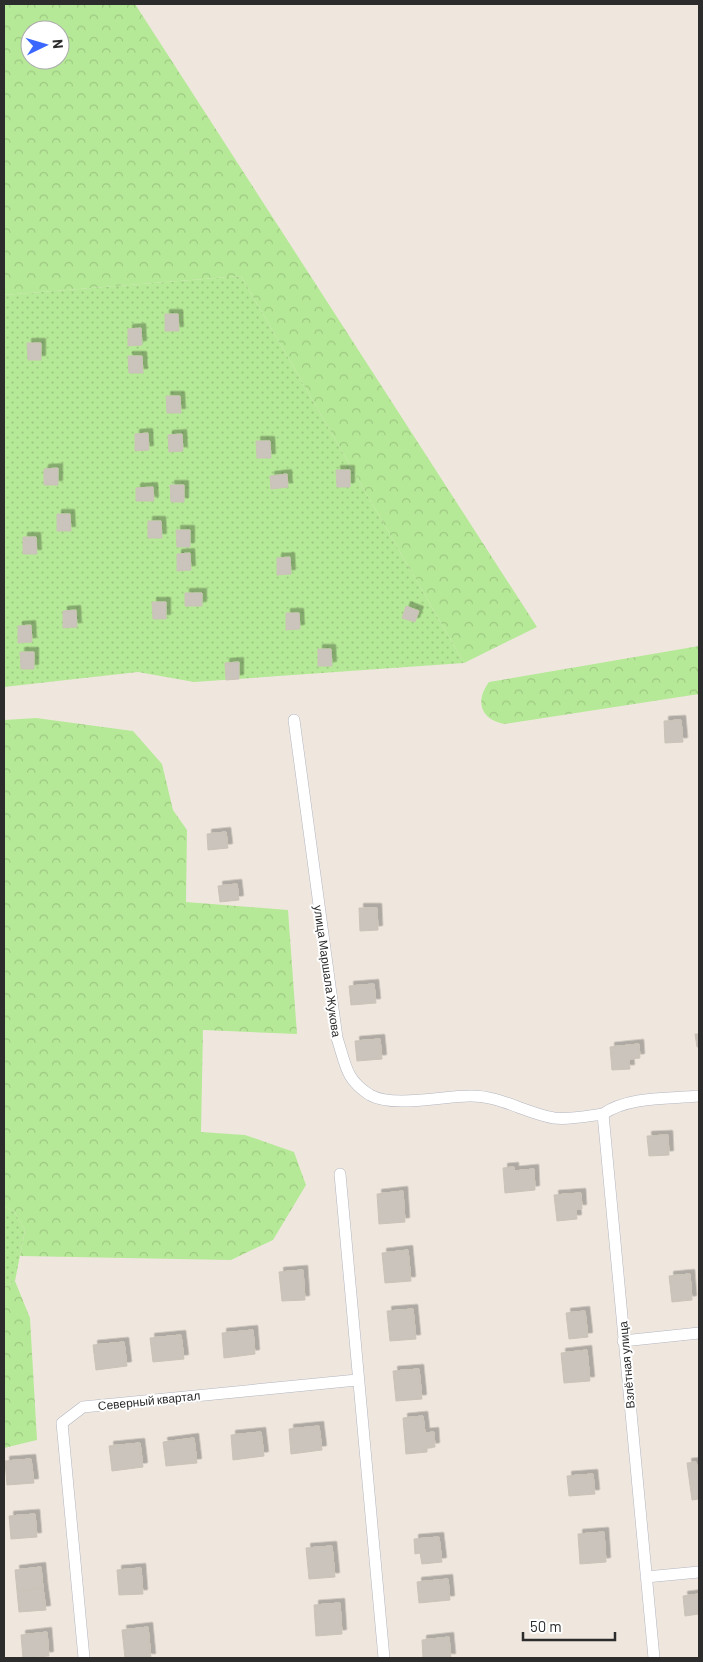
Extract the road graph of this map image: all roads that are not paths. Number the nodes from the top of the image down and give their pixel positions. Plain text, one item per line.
1 (294, 720) dead end
2 (699, 1096) edge
3 (603, 1114) junction
4 (340, 1174) dead end
5 (699, 1333) edge
6 (623, 1341) junction
7 (357, 1380) junction
8 (699, 1572) edge
9 (646, 1577) junction
10 (84, 1658) edge
11 (384, 1658) edge
12 (654, 1658) edge

1 - 3 street, улица Маршала Жукова
2 - 3 street
3 - 6 street, Взлётная улица
4 - 7 street
5 - 6 street
6 - 9 street, Взлётная улица
7 - 10 street, Северный квартал
7 - 11 street
8 - 9 street
9 - 12 street, Взлётная улица

